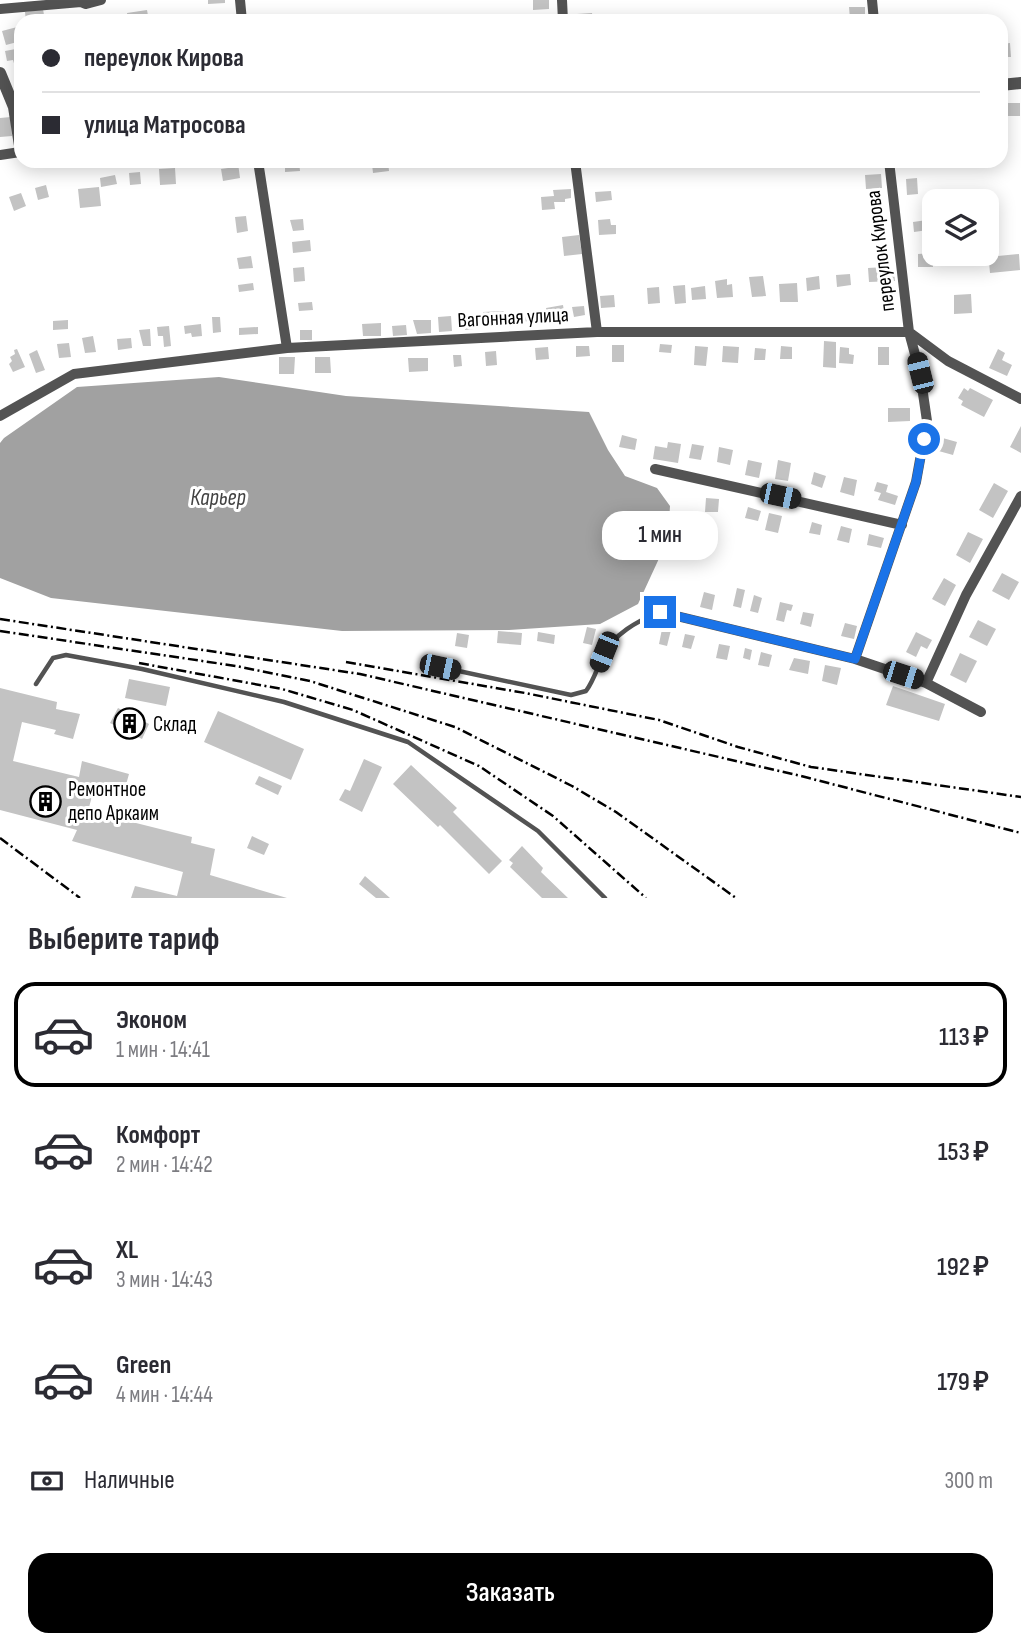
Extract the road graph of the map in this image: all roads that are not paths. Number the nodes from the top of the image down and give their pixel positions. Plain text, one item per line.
1 (101, 0) edge
2 (0, 9) edge
3 (0, 73) edge
4 (14, 107) edge
5 (259, 168) edge
6 (577, 168) edge
7 (890, 168) edge
8 (597, 332) junction
9 (909, 332) junction
10 (287, 348) junction
11 (1021, 399) edge
12 (0, 415) edge
13 (654, 469) dead end
14 (1021, 496) edge
15 (902, 524) junction
16 (660, 612) joint
17 (855, 659) junction
18 (440, 667) dead end
19 (926, 683) junction
20 (36, 684) dead end
21 (981, 712) dead end
22 (605, 898) edge

1 - 2 street
3 - 4 street
5 - 10 street
6 - 8 street
7 - 9 street, переулок Кирова
8 - 9 street, Вагонная улица
8 - 10 street, Вагонная улица
9 - 11 street
9 - 15 street, переулок Кирова
10 - 12 street, Вагонная улица
13 - 15 street
14 - 19 street
15 - 17 street, переулок Кирова
16 - 17 street
16 - 18 lane
17 - 19 street
19 - 21 street
20 - 22 lane

